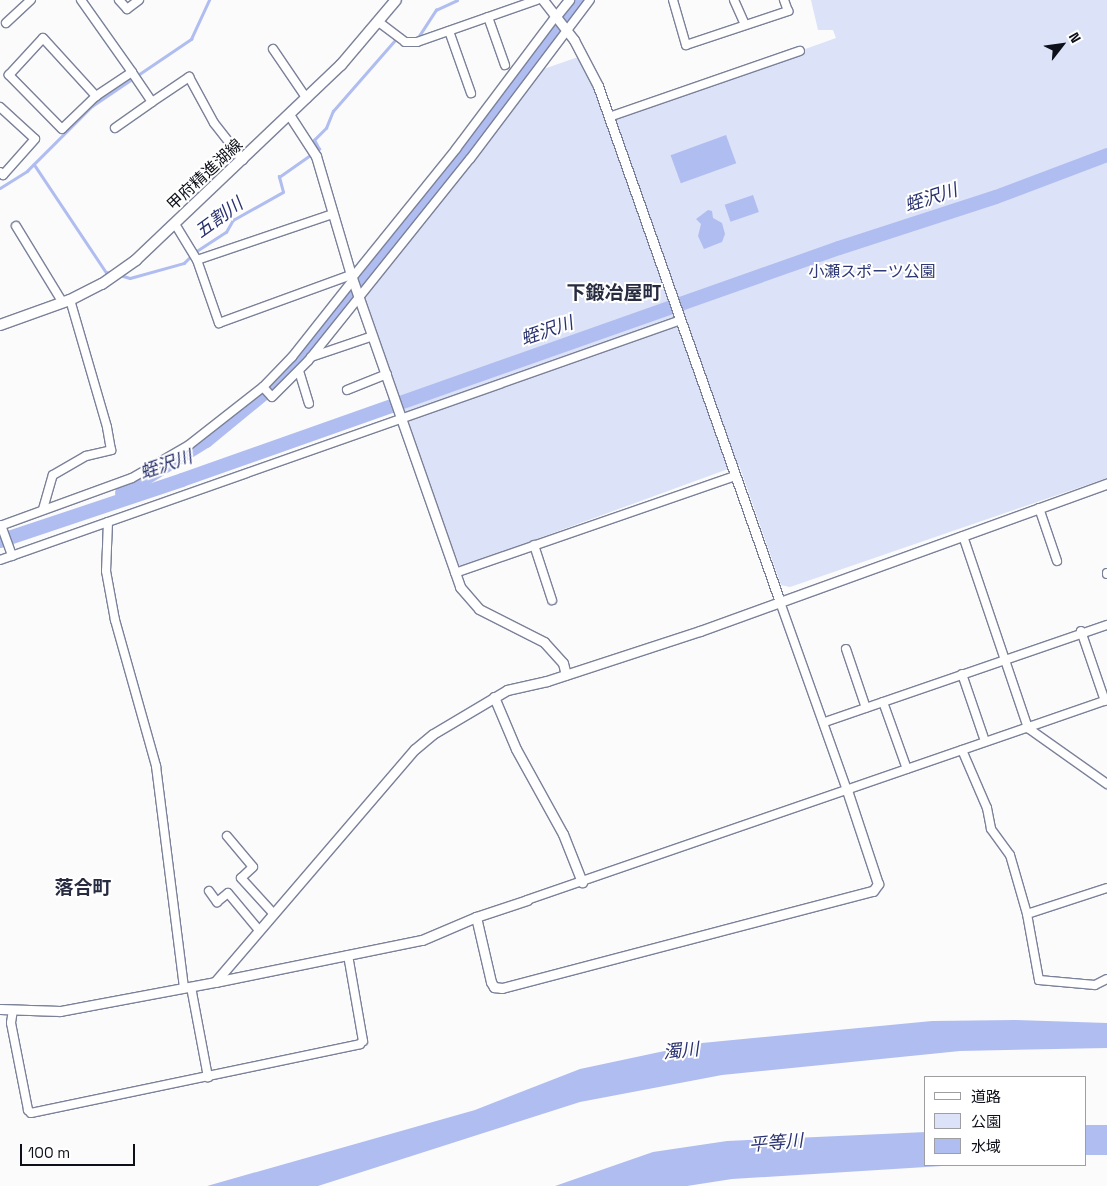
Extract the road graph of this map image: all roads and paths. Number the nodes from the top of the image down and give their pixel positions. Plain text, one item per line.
1 (31, 0) edge
2 (81, 0) edge
3 (119, 0) edge
4 (139, 0) edge
5 (396, 0) edge
6 (537, 0) edge
7 (543, 0) edge
8 (569, 0) edge
9 (590, 0) edge
10 (673, 0) edge
11 (734, 0) edge
12 (784, 0) edge
13 (488, 17) junction
14 (557, 18) junction
15 (6, 23) dead end
16 (380, 23) junction
17 (744, 25) junction
18 (566, 28) junction
19 (449, 31) junction
20 (272, 49) dead end
21 (800, 50) dead end
22 (505, 65) dead end
23 (132, 72) junction
24 (471, 93) dead end
25 (96, 96) junction
26 (307, 100) junction
27 (152, 102) junction
28 (0, 107) edge
29 (290, 116) junction
30 (609, 117) junction
31 (115, 128) dead end
32 (456, 149) junction
33 (470, 159) junction
34 (243, 160) junction
35 (0, 172) edge
36 (333, 214) junction
37 (175, 224) junction
38 (16, 226) dead end
39 (197, 259) junction
40 (352, 279) junction
41 (359, 295) junction
42 (67, 302) junction
43 (680, 317) junction
44 (0, 325) edge
45 (373, 336) junction
46 (311, 357) junction
47 (298, 371) junction
48 (387, 374) junction
49 (263, 387) junction
50 (347, 390) dead end
51 (308, 404) dead end
52 (401, 414) junction
53 (735, 476) junction
54 (1107, 484) edge
55 (1039, 508) junction
56 (43, 509) junction
57 (108, 522) junction
58 (1, 527) edge
59 (963, 536) junction
60 (534, 545) junction
61 (10, 553) junction
62 (0, 560) edge
63 (1057, 561) dead end
64 (454, 573) junction
65 (552, 600) dead end
66 (780, 602) junction
67 (1107, 625) edge
68 (1081, 632) junction
69 (846, 649) dead end
70 (1004, 660) junction
71 (962, 674) junction
72 (566, 675) junction
73 (494, 697) junction
74 (1106, 700) edge
75 (883, 702) junction
76 (866, 708) junction
77 (825, 722) junction
78 (1028, 728) junction
79 (985, 742) junction
80 (962, 750) junction
81 (907, 769) junction
82 (1107, 784) edge
83 (846, 790) junction
84 (227, 836) dead end
85 (582, 882) junction
86 (1107, 888) edge
87 (209, 891) dead end
88 (527, 900) joint
89 (273, 913) junction
90 (1027, 914) junction
91 (476, 917) junction
92 (258, 929) junction
93 (348, 955) junction
94 (1107, 979) edge
95 (215, 982) junction
96 (188, 988) junction
97 (0, 1009) edge
98 (13, 1010) junction
99 (208, 1077) junction

1 - 15 street
2 - 23 street
3 - 4 street
5 - 16 main road, 甲府精進湖線
6 - 13 street
7 - 14 street
8 - 14 street
9 - 18 street
10 - 17 street
11 - 17 street
12 - 17 street
13 - 19 street
13 - 22 street
14 - 18 street
14 - 32 street
16 - 19 street
16 - 26 main road, 甲府精進湖線
18 - 30 street
18 - 33 street
19 - 24 street
20 - 26 street
21 - 30 street
23 - 25 street
23 - 27 street
25 - 25 street
26 - 29 main road, 甲府精進湖線
27 - 31 street
27 - 34 street
28 - 35 street
29 - 34 main road, 甲府精進湖線
29 - 36 street
30 - 43 street
32 - 33 street
32 - 40 street
33 - 41 street
34 - 37 main road, 甲府精進湖線
36 - 39 street
36 - 40 street
37 - 39 street
37 - 42 main road, 甲府精進湖線
38 - 42 street
39 - 40 street
40 - 41 street
40 - 49 street
41 - 45 street
41 - 46 street
42 - 44 main road, 甲府精進湖線
42 - 56 street
43 - 52 street
43 - 53 street
45 - 46 street
45 - 48 street
46 - 47 street
47 - 49 street
47 - 51 street
48 - 50 street
48 - 52 street
49 - 56 street
52 - 57 street
52 - 64 street
53 - 60 street
53 - 66 street
54 - 55 street
55 - 59 street
55 - 63 street
56 - 58 street
57 - 61 street
57 - 96 street
58 - 61 street
59 - 66 street
59 - 70 street
60 - 64 street
60 - 65 street
61 - 62 street
64 - 72 street
66 - 72 street
66 - 77 street
67 - 68 street
68 - 70 street
68 - 74 street
69 - 76 street
70 - 71 street
70 - 78 street
71 - 75 street
71 - 79 street
72 - 73 street
73 - 85 street
73 - 89 street
74 - 78 street
75 - 76 street
75 - 81 street
76 - 77 street
77 - 83 street
78 - 79 street
78 - 82 street
79 - 80 street
80 - 81 street
80 - 90 street
81 - 83 street
83 - 85 street
83 - 91 street
84 - 89 street
85 - 88 street
86 - 90 street
87 - 92 street
88 - 91 street
89 - 92 street
90 - 94 street
91 - 93 street
92 - 95 street
93 - 95 street
93 - 99 street
95 - 96 street
96 - 98 street
96 - 99 street
97 - 98 street
98 - 99 street

